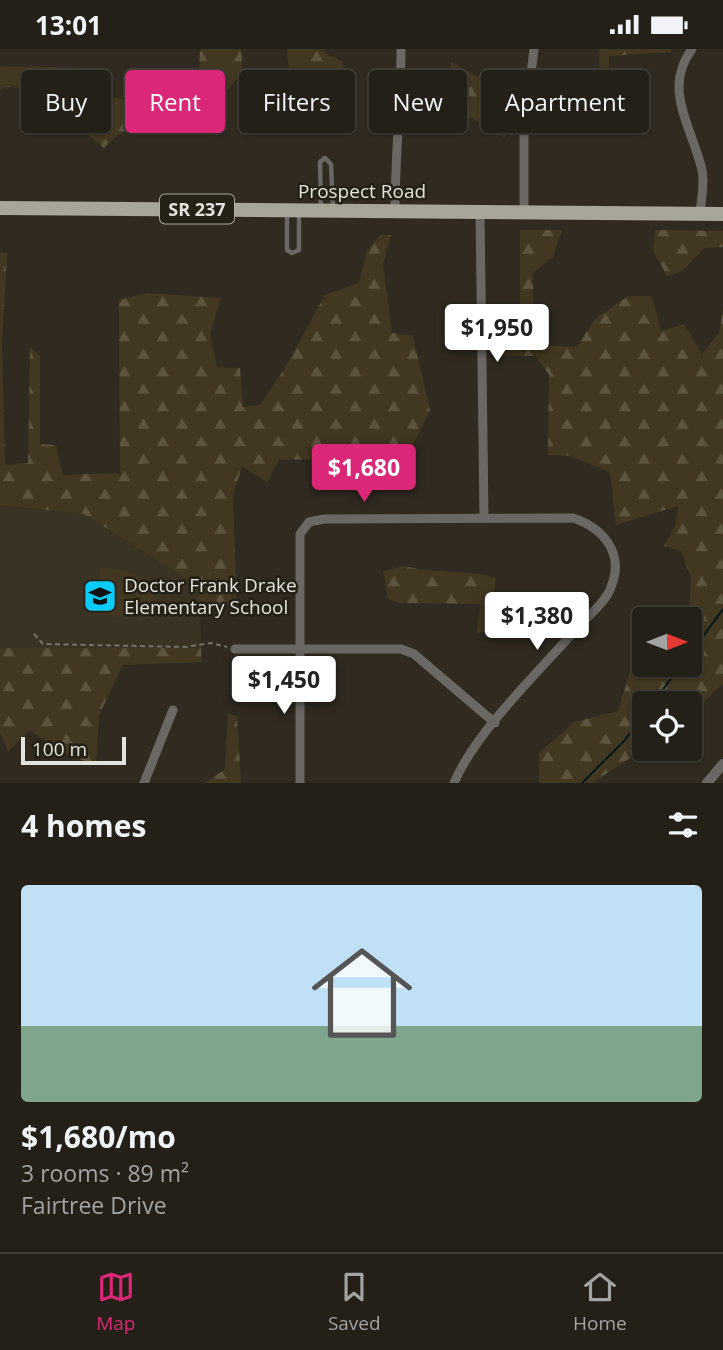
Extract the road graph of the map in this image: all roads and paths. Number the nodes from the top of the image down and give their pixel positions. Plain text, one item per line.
1 (401, 49) edge
2 (534, 49) edge
3 (692, 49) edge
4 (0, 208) edge
5 (293, 210) junction
6 (327, 211) junction
7 (395, 211) junction
8 (480, 211) junction
9 (524, 212) junction
10 (700, 214) junction
11 (723, 214) edge
12 (484, 518) junction
13 (34, 634) dead end
14 (235, 649) joint
15 (299, 649) junction
16 (173, 710) dead end
17 (495, 723) junction
18 (723, 764) edge
19 (144, 783) edge
20 (300, 783) edge
21 (454, 783) edge
22 (707, 783) edge

1 - 7 street
2 - 9 street
3 - 10 street
4 - 5 main road, Prospect Road / SR 237
5 - 5 lane
5 - 6 main road, Prospect Road / SR 237
6 - 6 lane
6 - 7 main road, Prospect Road / SR 237
7 - 8 main road, Prospect Road / SR 237
8 - 9 main road, Prospect Road / SR 237
8 - 12 street
9 - 10 main road, Prospect Road / SR 237
10 - 11 main road, Prospect Road / SR 237
12 - 15 street
12 - 17 street
13 - 14 path
14 - 15 street
15 - 17 street
15 - 20 street
16 - 19 street
17 - 21 street
18 - 22 street

